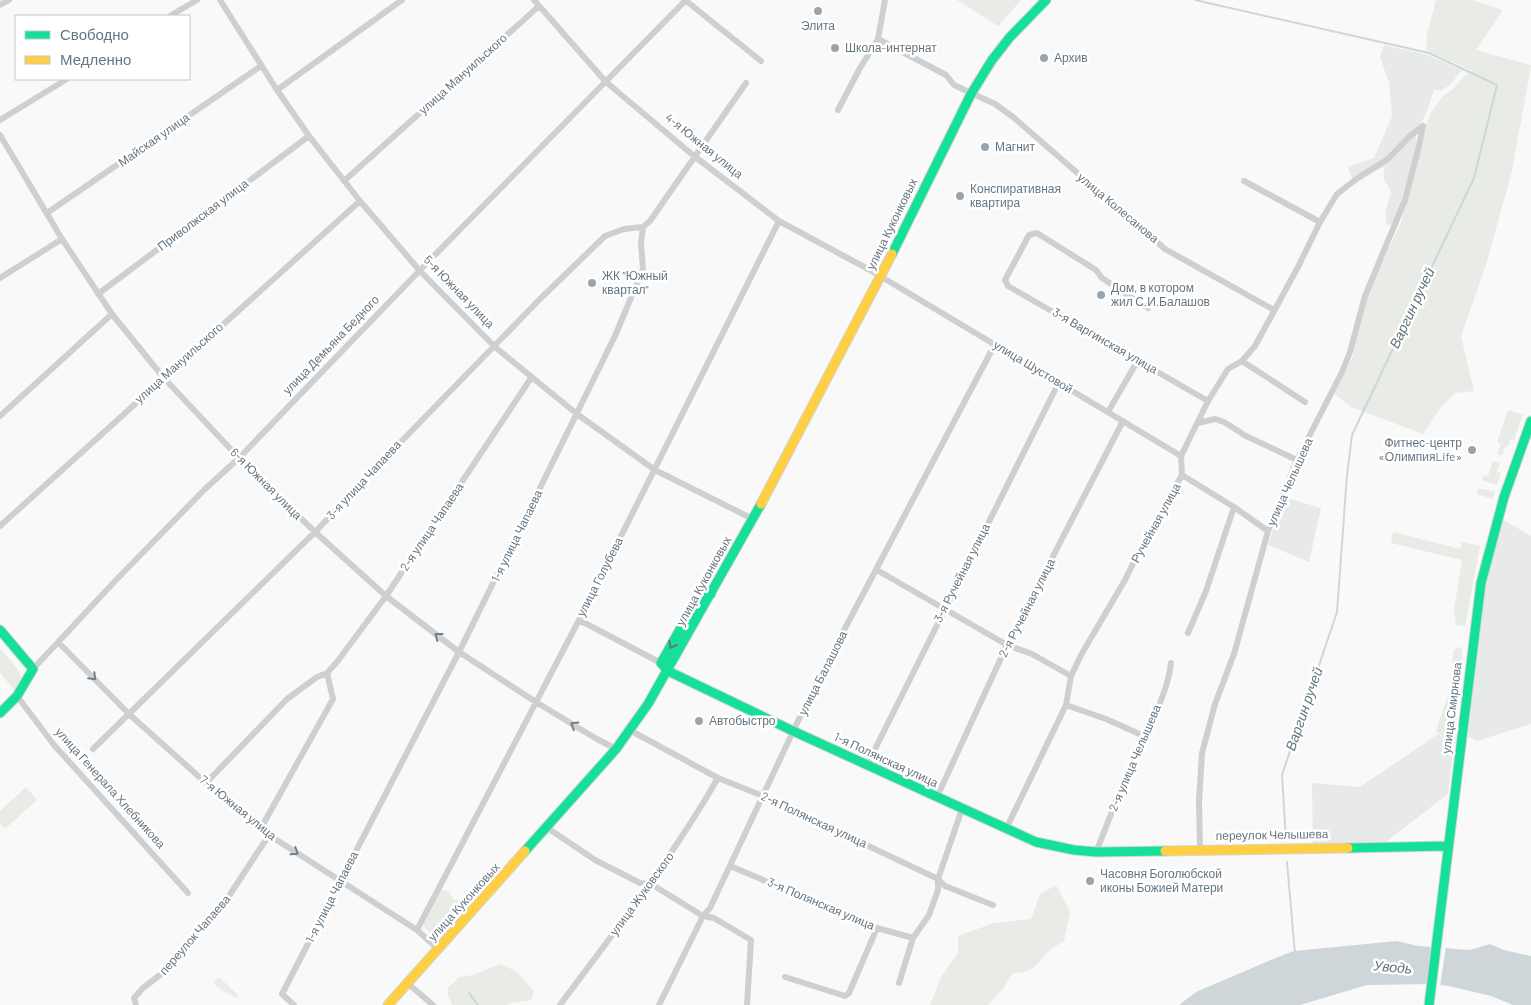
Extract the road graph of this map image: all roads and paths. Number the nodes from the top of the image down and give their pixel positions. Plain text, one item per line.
1 (9, 0) edge
2 (197, 0) edge
3 (220, 0) edge
4 (402, 0) edge
5 (534, 0) edge
6 (685, 0) edge
7 (885, 0) edge
8 (1046, 0) edge
9 (0, 4) edge
10 (538, 6) junction
11 (172, 15) edge
12 (878, 39) junction
13 (761, 61) dead end
14 (261, 66) junction
15 (66, 80) edge
16 (606, 82) junction
17 (746, 83) dead end
18 (277, 90) junction
19 (971, 94) junction
20 (838, 110) dead end
21 (0, 120) edge
22 (0, 135) edge
23 (309, 136) junction
24 (694, 156) junction
25 (344, 181) junction
26 (1244, 181) dead end
27 (360, 201) junction
28 (47, 214) junction
29 (779, 221) junction
30 (1320, 222) junction
31 (643, 227) junction
32 (62, 239) junction
33 (420, 271) junction
34 (883, 277) junction
35 (0, 278) edge
36 (98, 294) junction
37 (1148, 308) dead end
38 (1274, 310) junction
39 (112, 314) junction
40 (995, 344) junction
41 (495, 347) junction
42 (1138, 360) junction
43 (1242, 361) junction
44 (163, 377) junction
45 (531, 378) junction
46 (1059, 382) junction
47 (1208, 401) junction
48 (1305, 402) dead end
49 (1108, 412) junction
50 (577, 414) junction
51 (0, 416) edge
52 (1123, 421) junction
53 (1531, 421) edge
54 (1198, 424) junction
55 (1181, 456) junction
56 (239, 458) junction
57 (1297, 460) junction
58 (655, 470) junction
59 (1182, 475) junction
60 (1234, 507) junction
61 (754, 520) junction
62 (0, 526) edge
63 (1268, 531) junction
64 (315, 532) junction
65 (877, 570) junction
66 (711, 594) junction
67 (386, 596) junction
68 (943, 610) junction
69 (579, 620) junction
70 (0, 630) edge
71 (1188, 633) dead end
72 (0, 639) edge
73 (58, 643) junction
74 (1007, 645) junction
75 (459, 652) junction
76 (661, 663) junction
77 (1171, 664) dead end
78 (31, 671) junction
79 (670, 672) junction
80 (327, 673) junction
81 (1071, 676) junction
82 (17, 696) junction
83 (536, 702) junction
84 (1066, 705) junction
85 (0, 713) edge
86 (130, 714) junction
87 (793, 731) junction
88 (635, 733) junction
89 (1144, 736) junction
90 (93, 749) dead end
91 (616, 749) junction
92 (867, 765) junction
93 (718, 778) junction
94 (206, 783) junction
95 (763, 796) junction
96 (937, 797) junction
97 (962, 808) junction
98 (261, 828) junction
99 (1006, 829) junction
100 (552, 831) junction
101 (269, 835) junction
102 (1448, 846) junction
103 (1200, 849) junction
104 (1096, 852) junction
105 (730, 866) junction
106 (938, 879) junction
107 (340, 882) junction
108 (651, 884) junction
109 (188, 893) dead end
110 (993, 905) dead end
111 (704, 916) junction
112 (876, 928) junction
113 (417, 930) junction
114 (913, 938) junction
115 (438, 949) junction
116 (785, 977) dead end
117 (899, 982) dead end
118 (412, 987) junction
119 (1430, 1004) edge
120 (136, 1005) edge
121 (294, 1005) edge
122 (388, 1005) edge
123 (396, 1005) edge
124 (433, 1005) edge
125 (560, 1005) edge
126 (659, 1005) edge
127 (747, 1005) edge

1 - 9 street
2 - 11 street
3 - 14 street, 5-я Южная улица
4 - 18 street
5 - 10 street, 4-я Южная улица
6 - 13 street
6 - 16 street, улица Демьяна Бедного
7 - 12 street
8 - 19 main road, улица Куконковых
10 - 16 street, 4-я Южная улица
10 - 25 street, улица Мануильского
12 - 19 street, улица Колесанова
12 - 20 street
14 - 18 street, 5-я Южная улица
14 - 28 street, Майская улица
15 - 21 street
16 - 24 street, 4-я Южная улица
16 - 33 street, улица Демьяна Бедного
17 - 24 street
18 - 23 street, 5-я Южная улица
19 - 34 main road, улица Куконковых
19 - 38 street, улица Колесанова
22 - 28 street, 6-я Южная улица
23 - 25 street, 5-я Южная улица
23 - 36 street, Приволжская улица
24 - 29 street, 4-я Южная улица
24 - 31 street
25 - 27 street, 5-я Южная улица
26 - 30 street
27 - 33 street, 5-я Южная улица
27 - 44 street, улица Мануильского
28 - 32 street, 6-я Южная улица
29 - 34 street, 4-я Южная улица
29 - 58 street, улица Голубева
30 - 38 street
30 - 57 street, улица Челышева
31 - 41 street, 3-я улица Чапаева
31 - 50 street, 1-я улица Чапаева
32 - 35 street
32 - 36 street, 6-я Южная улица
33 - 41 street, 5-я Южная улица
33 - 56 street, улица Демьяна Бедного
34 - 40 street, улица Шустовой
34 - 61 main road, улица Куконковых
36 - 39 street, 6-я Южная улица
37 - 42 street, 3-я Варгинская улица
38 - 43 street
39 - 44 street, 6-я Южная улица
39 - 51 street
40 - 46 street, улица Шустовой
40 - 65 street, улица Балашова
41 - 45 street, 5-я Южная улица
41 - 64 street, 3-я улица Чапаева
42 - 47 street, 3-я Варгинская улица
42 - 49 street
43 - 47 street
43 - 48 street
44 - 56 street, 6-я Южная улица
44 - 62 street, улица Мануильского
45 - 50 street, 5-я Южная улица
45 - 67 street, 2-я улица Чапаева
46 - 49 street, улица Шустовой
46 - 68 street, 3-я Ручейная улица
47 - 54 street
49 - 52 street, улица Шустовой
50 - 58 street, 5-я Южная улица
50 - 75 street, 1-я улица Чапаева
52 - 55 street, улица Шустовой
52 - 74 street, 2-я Ручейная улица
53 - 102 main road, улица Смирнова
54 - 55 street
54 - 57 street
55 - 59 street, Ручейная улица
56 - 64 street, 6-я Южная улица
56 - 73 street, улица Демьяна Бедного
57 - 63 street, улица Челышева
58 - 61 street, 5-я Южная улица
58 - 69 street, улица Голубева
59 - 60 street
59 - 81 street, Ручейная улица
60 - 63 street
60 - 71 street
61 - 66 main road, улица Куконковых
61 - 79 main road, улица Куконковых
63 - 103 street, улица Челышева
64 - 67 street, 6-я Южная улица
64 - 86 street, 3-я улица Чапаева
65 - 68 street
65 - 87 street, улица Балашова
66 -> 76 main road
66 - 79 main road, улица Куконковых
75 -> 67 street, 6-я Южная улица
67 - 80 street, 2-я улица Чапаева
68 - 74 street
68 - 92 street, 3-я Ручейная улица
69 - 76 street
69 - 83 street, улица Голубева
70 - 78 main road
72 - 78 main road
73 - 78 street, улица Демьяна Бедного
73 -> 86 street, 7-я Южная улица
74 - 81 street
74 - 96 street, 2-я Ручейная улица
75 - 83 street, 6-я Южная улица
75 - 107 street, 1-я улица Чапаева
76 - 79 main road
77 - 89 street, 2-я улица Челышева
78 - 82 main road, улица Демьяна Бедного
79 - 87 main road, 1-я Полянская улица
79 - 88 main road, улица Куконковых
79 - 91 main road, улица Куконковых
80 - 94 street, 2-я улица Чапаева
80 - 98 street
81 - 84 street, Ручейная улица
82 - 85 main road, улица Демьяна Бедного
82 - 109 street, улица Генерала Хлебникова
91 -> 83 street, 6-я Южная улица
83 - 113 street, улица Голубева
84 - 89 street
84 - 99 street, Ручейная улица
86 - 90 street, 3-я улица Чапаева
86 - 94 street, 7-я Южная улица
87 - 92 main road, 1-я Полянская улица
87 - 95 street, улица Балашова
88 - 93 street, 2-я Полянская улица
88 - 100 main road, улица Куконковых
89 - 104 street, 2-я улица Челышева
91 - 115 main road, улица Куконковых
92 - 96 main road, 1-я Полянская улица
93 - 95 street, 2-я Полянская улица
93 - 108 street, улица Жуковского
94 - 98 street, 7-я Южная улица
95 - 105 street, улица Балашова
95 - 106 street, 2-я Полянская улица
96 - 97 main road, 1-я Полянская улица
97 - 99 main road, 1-я Полянская улица
97 - 106 street
98 - 101 street, 7-я Южная улица
99 - 104 main road, 1-я Полянская улица
100 - 108 street
100 - 118 main road, улица Куконковых
101 -> 107 street, 7-я Южная улица
101 - 120 street, переулок Чапаева
102 - 103 main road, переулок Челышева
102 - 119 main road, улица Смирнова
103 - 104 main road, переулок Челышева
105 - 111 street, улица Балашова
105 - 112 street, 3-я Полянская улица
106 - 110 street, 2-я Полянская улица
106 - 114 street
107 - 113 street, 7-я Южная улица
107 - 121 street, 1-я улица Чапаева
108 - 111 street
108 - 125 street, улица Жуковского
111 - 126 street, улица Балашова
111 - 127 street
112 - 114 street, 3-я Полянская улица
112 - 116 street
113 - 115 street, 7-я Южная улица
114 - 117 street
115 - 122 main road, улица Куконковых
118 - 123 main road, улица Куконковых
118 - 124 street

